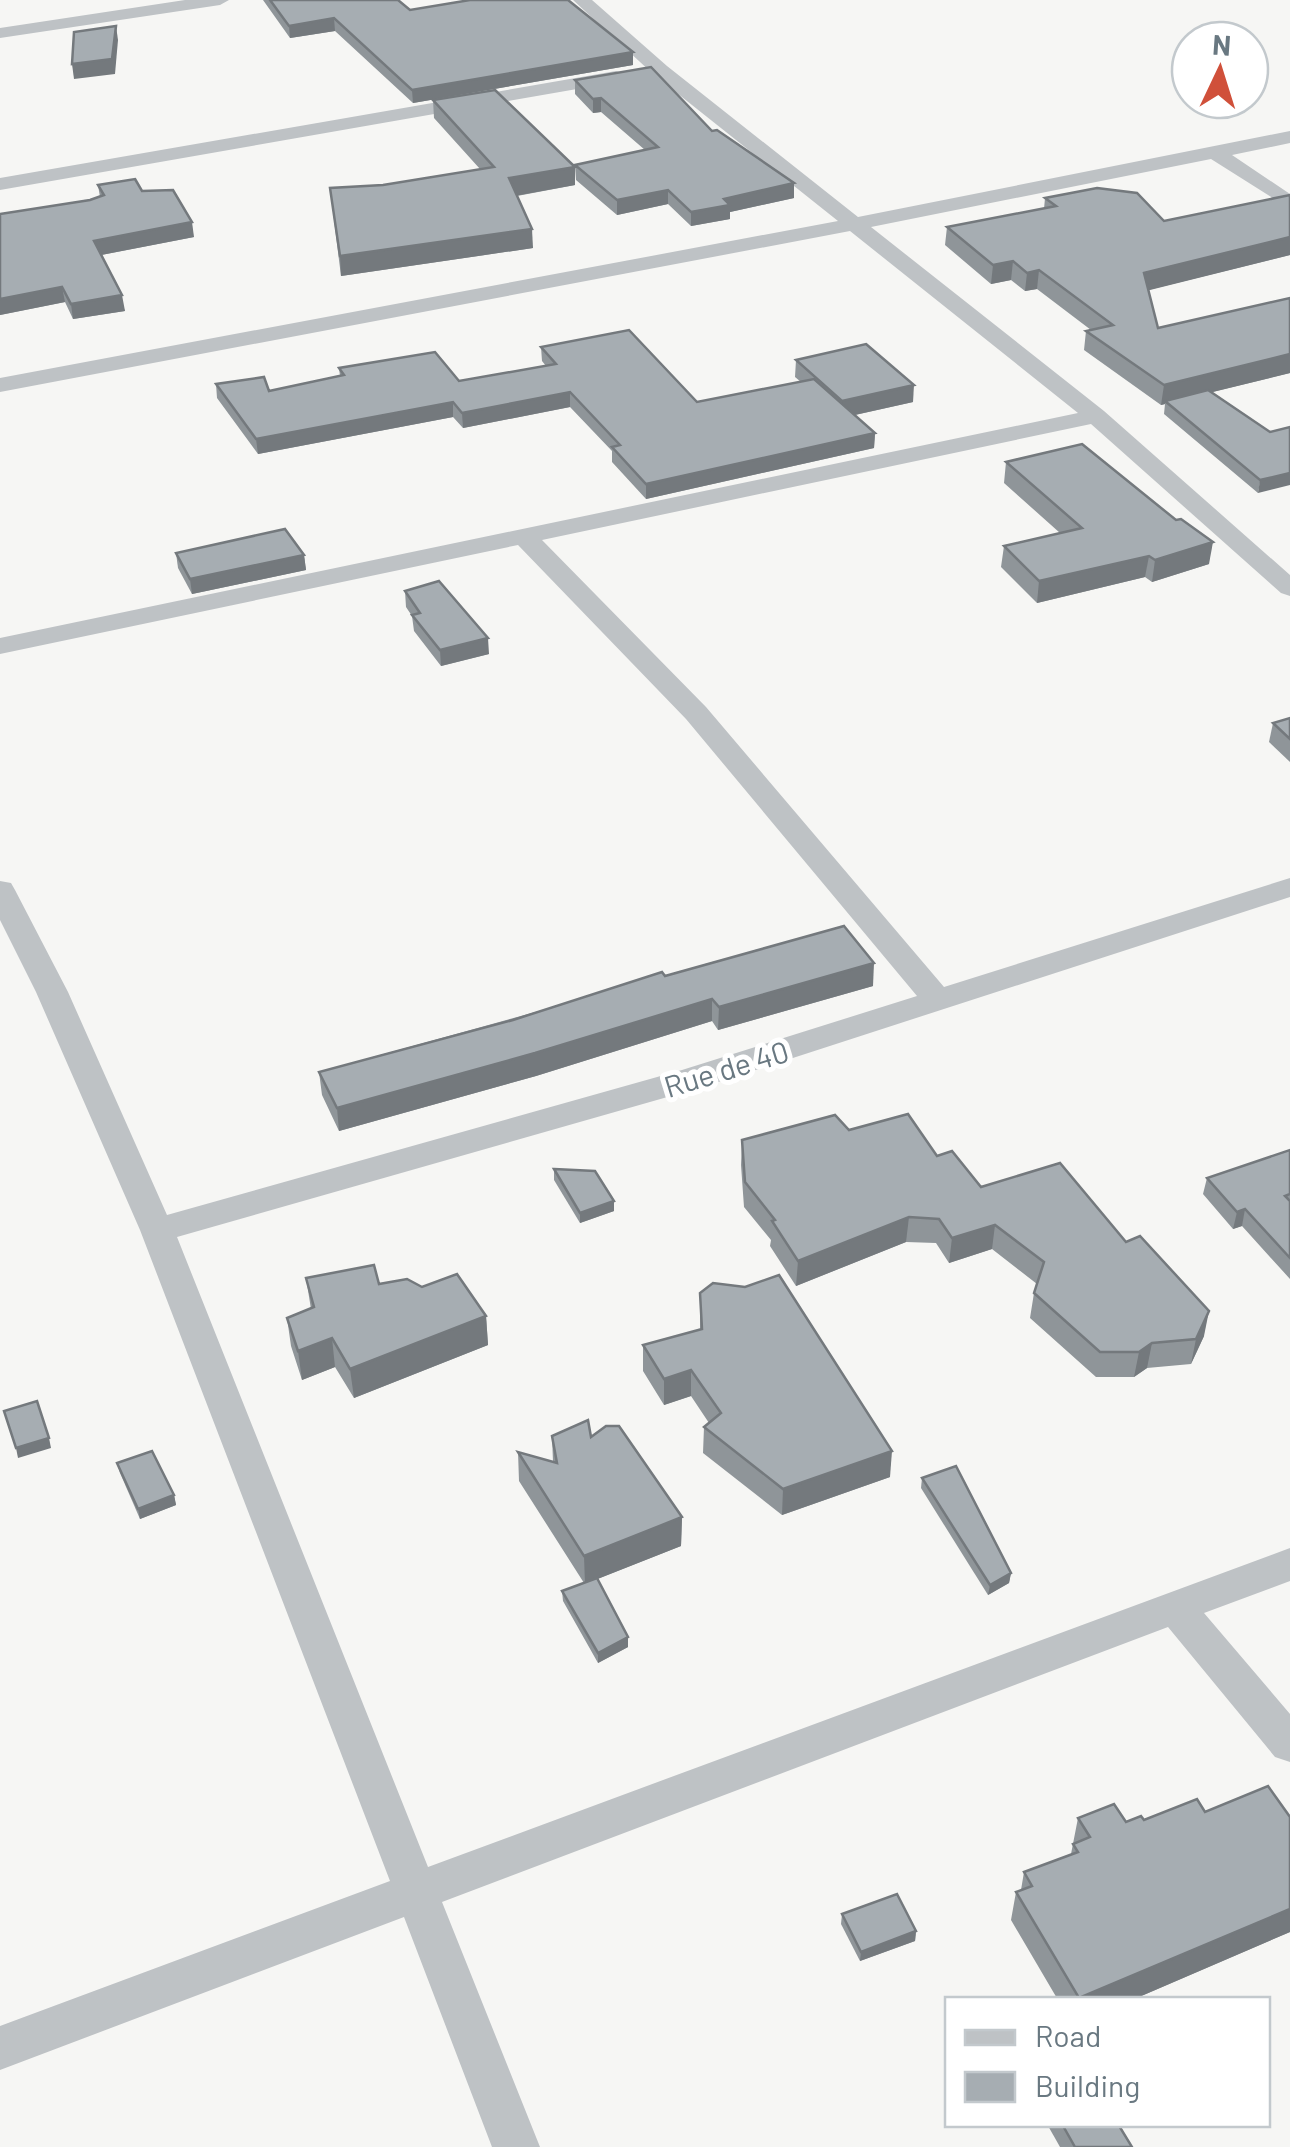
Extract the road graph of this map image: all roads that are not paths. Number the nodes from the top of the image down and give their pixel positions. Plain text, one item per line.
1 (582, 0) edge
2 (206, 1) edge
3 (0, 33) edge
4 (660, 70) junction
5 (1290, 137) edge
6 (1216, 153) junction
7 (0, 184) edge
8 (1290, 203) edge
9 (856, 224) junction
10 (0, 385) edge
11 (1096, 416) junction
12 (524, 535) junction
13 (1290, 588) edge
14 (0, 646) edge
15 (1290, 888) edge
16 (0, 890) edge
17 (939, 1002) junction
18 (156, 1230) junction
19 (1290, 1564) edge
20 (1176, 1608) junction
21 (1290, 1744) edge
22 (416, 1894) junction
23 (0, 2048) edge
24 (516, 2147) edge

1 - 4 street
2 - 3 street
4 - 7 street
4 - 9 street
5 - 6 street
6 - 8 street
6 - 9 street
9 - 10 street
9 - 11 street
11 - 12 street
11 - 13 street
12 - 14 street
12 - 17 street
15 - 17 street, Rue de 40
16 - 18 street
17 - 18 street, Rue de 40
18 - 22 street
19 - 20 street
20 - 21 street
20 - 22 street
22 - 23 street
22 - 24 street

